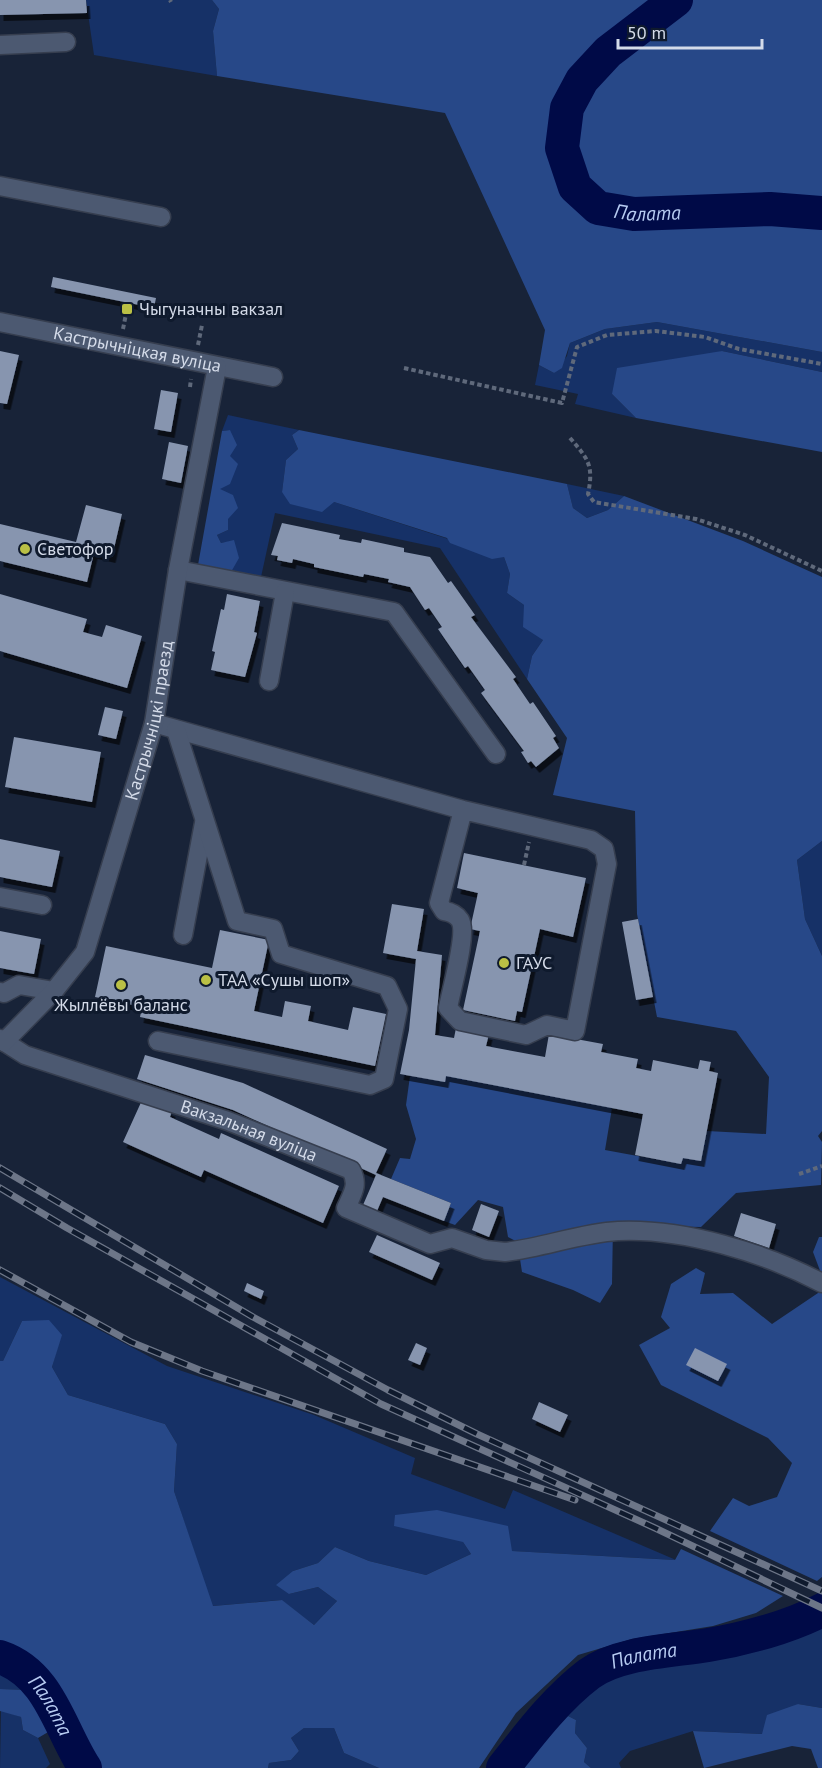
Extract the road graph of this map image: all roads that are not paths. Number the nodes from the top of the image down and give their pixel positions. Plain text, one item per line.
1 (66, 42) dead end
2 (0, 45) edge
3 (0, 186) edge
4 (161, 217) dead end
5 (0, 322) edge
6 (217, 367) junction
7 (273, 377) dead end
8 (178, 570) junction
9 (285, 592) junction
10 (269, 681) dead end
11 (154, 723) junction
12 (176, 730) junction
13 (496, 754) dead end
14 (463, 810) junction
15 (204, 822) junction
16 (0, 897) edge
17 (42, 905) dead end
18 (183, 935) dead end
19 (54, 991) junction
20 (0, 992) edge
21 (2, 1040) edge
22 (158, 1041) dead end
23 (822, 1283) edge

1 - 2 street
3 - 4 street
5 - 6 street, Кастрычніцкая вуліца
6 - 7 street, Кастрычніцкая вуліца
6 - 8 street, Кастрычніцкі праезд
8 - 9 street
8 - 11 street, Кастрычніцкі праезд
9 - 10 street
9 - 13 street
11 - 12 street
11 - 19 street, Кастрычніцкі праезд
12 - 14 street
12 - 15 street
14 - 14 street
15 - 18 street
15 - 22 street
16 - 17 street
19 - 20 street
19 - 21 street, Кастрычніцкі праезд
21 - 23 street, Вакзальная вуліца

